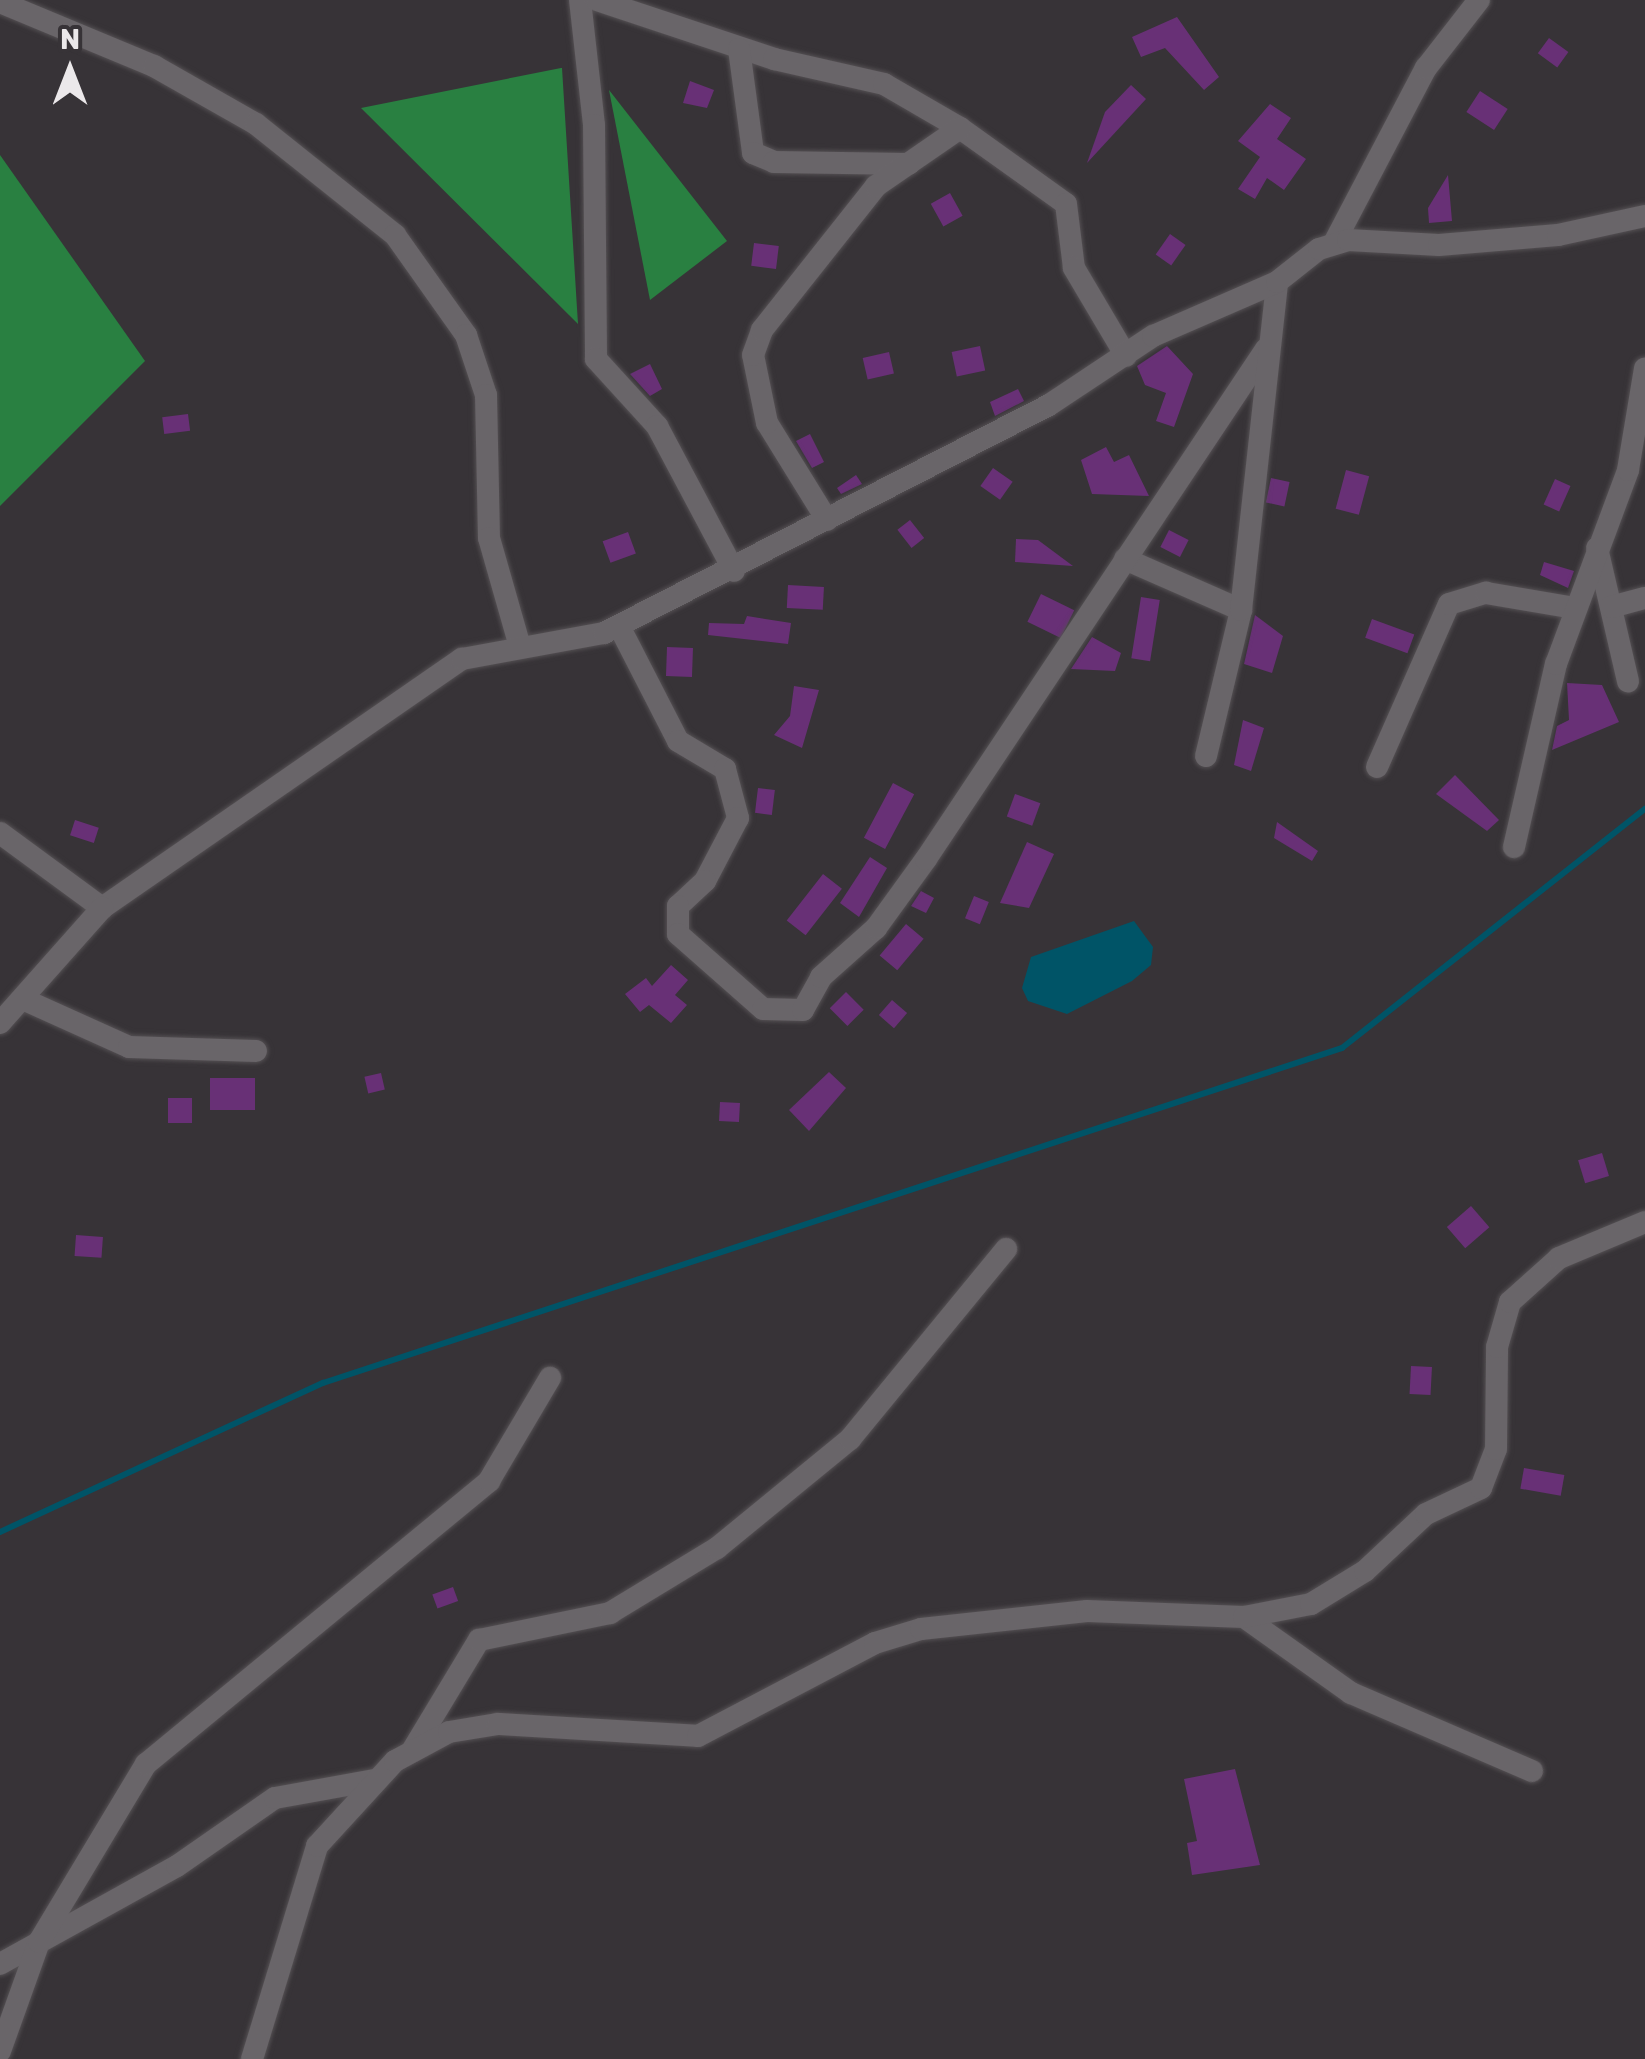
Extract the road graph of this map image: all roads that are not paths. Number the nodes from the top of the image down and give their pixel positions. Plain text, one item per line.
1 (580, 0) edge
2 (597, 0) edge
3 (1480, 0) edge
4 (0, 2) edge
5 (739, 49) junction
6 (960, 128) junction
7 (909, 164) junction
8 (1645, 216) edge
9 (1334, 244) junction
10 (1277, 282) junction
11 (1266, 349) junction
12 (1126, 356) junction
13 (1645, 368) edge
14 (1634, 479) edge
15 (827, 520) junction
16 (1596, 548) junction
17 (1126, 559) junction
18 (734, 570) junction
19 (1645, 598) edge
20 (1610, 607) junction
21 (1575, 608) junction
22 (1241, 610) junction
23 (619, 626) junction
24 (519, 643) junction
25 (1628, 681) dead end
26 (1206, 756) dead end
27 (1377, 767) dead end
28 (0, 834) edge
29 (1514, 847) dead end
30 (102, 908) junction
31 (10, 1020) edge
32 (256, 1051) dead end
33 (1645, 1222) edge
34 (1006, 1250) dead end
35 (550, 1378) dead end
36 (1244, 1617) junction
37 (412, 1752) junction
38 (1532, 1771) dead end
39 (374, 1780) junction
40 (40, 1942) junction
41 (0, 1964) edge
42 (0, 2051) edge
43 (252, 2059) edge

1 - 18 street
2 - 5 street
3 - 9 street
4 - 24 street
5 - 6 street
5 - 7 street
6 - 7 street
6 - 12 street
7 - 15 street
8 - 9 street
9 - 10 street
10 - 11 street
10 - 12 street
11 - 17 street
11 - 22 street
12 - 15 street
13 - 14 street
14 - 16 street
15 - 18 street
16 - 20 street
16 - 21 street
17 - 22 street
17 - 23 street
18 - 23 street
19 - 20 street
20 - 25 street
21 - 27 street
21 - 29 street
22 - 26 street
23 - 24 street
24 - 30 street
28 - 30 street
30 - 31 street
31 - 32 street
33 - 36 street
34 - 37 street
35 - 40 street
36 - 37 street
36 - 38 street
37 - 39 street
39 - 40 street
39 - 43 street
40 - 41 street
40 - 42 street

